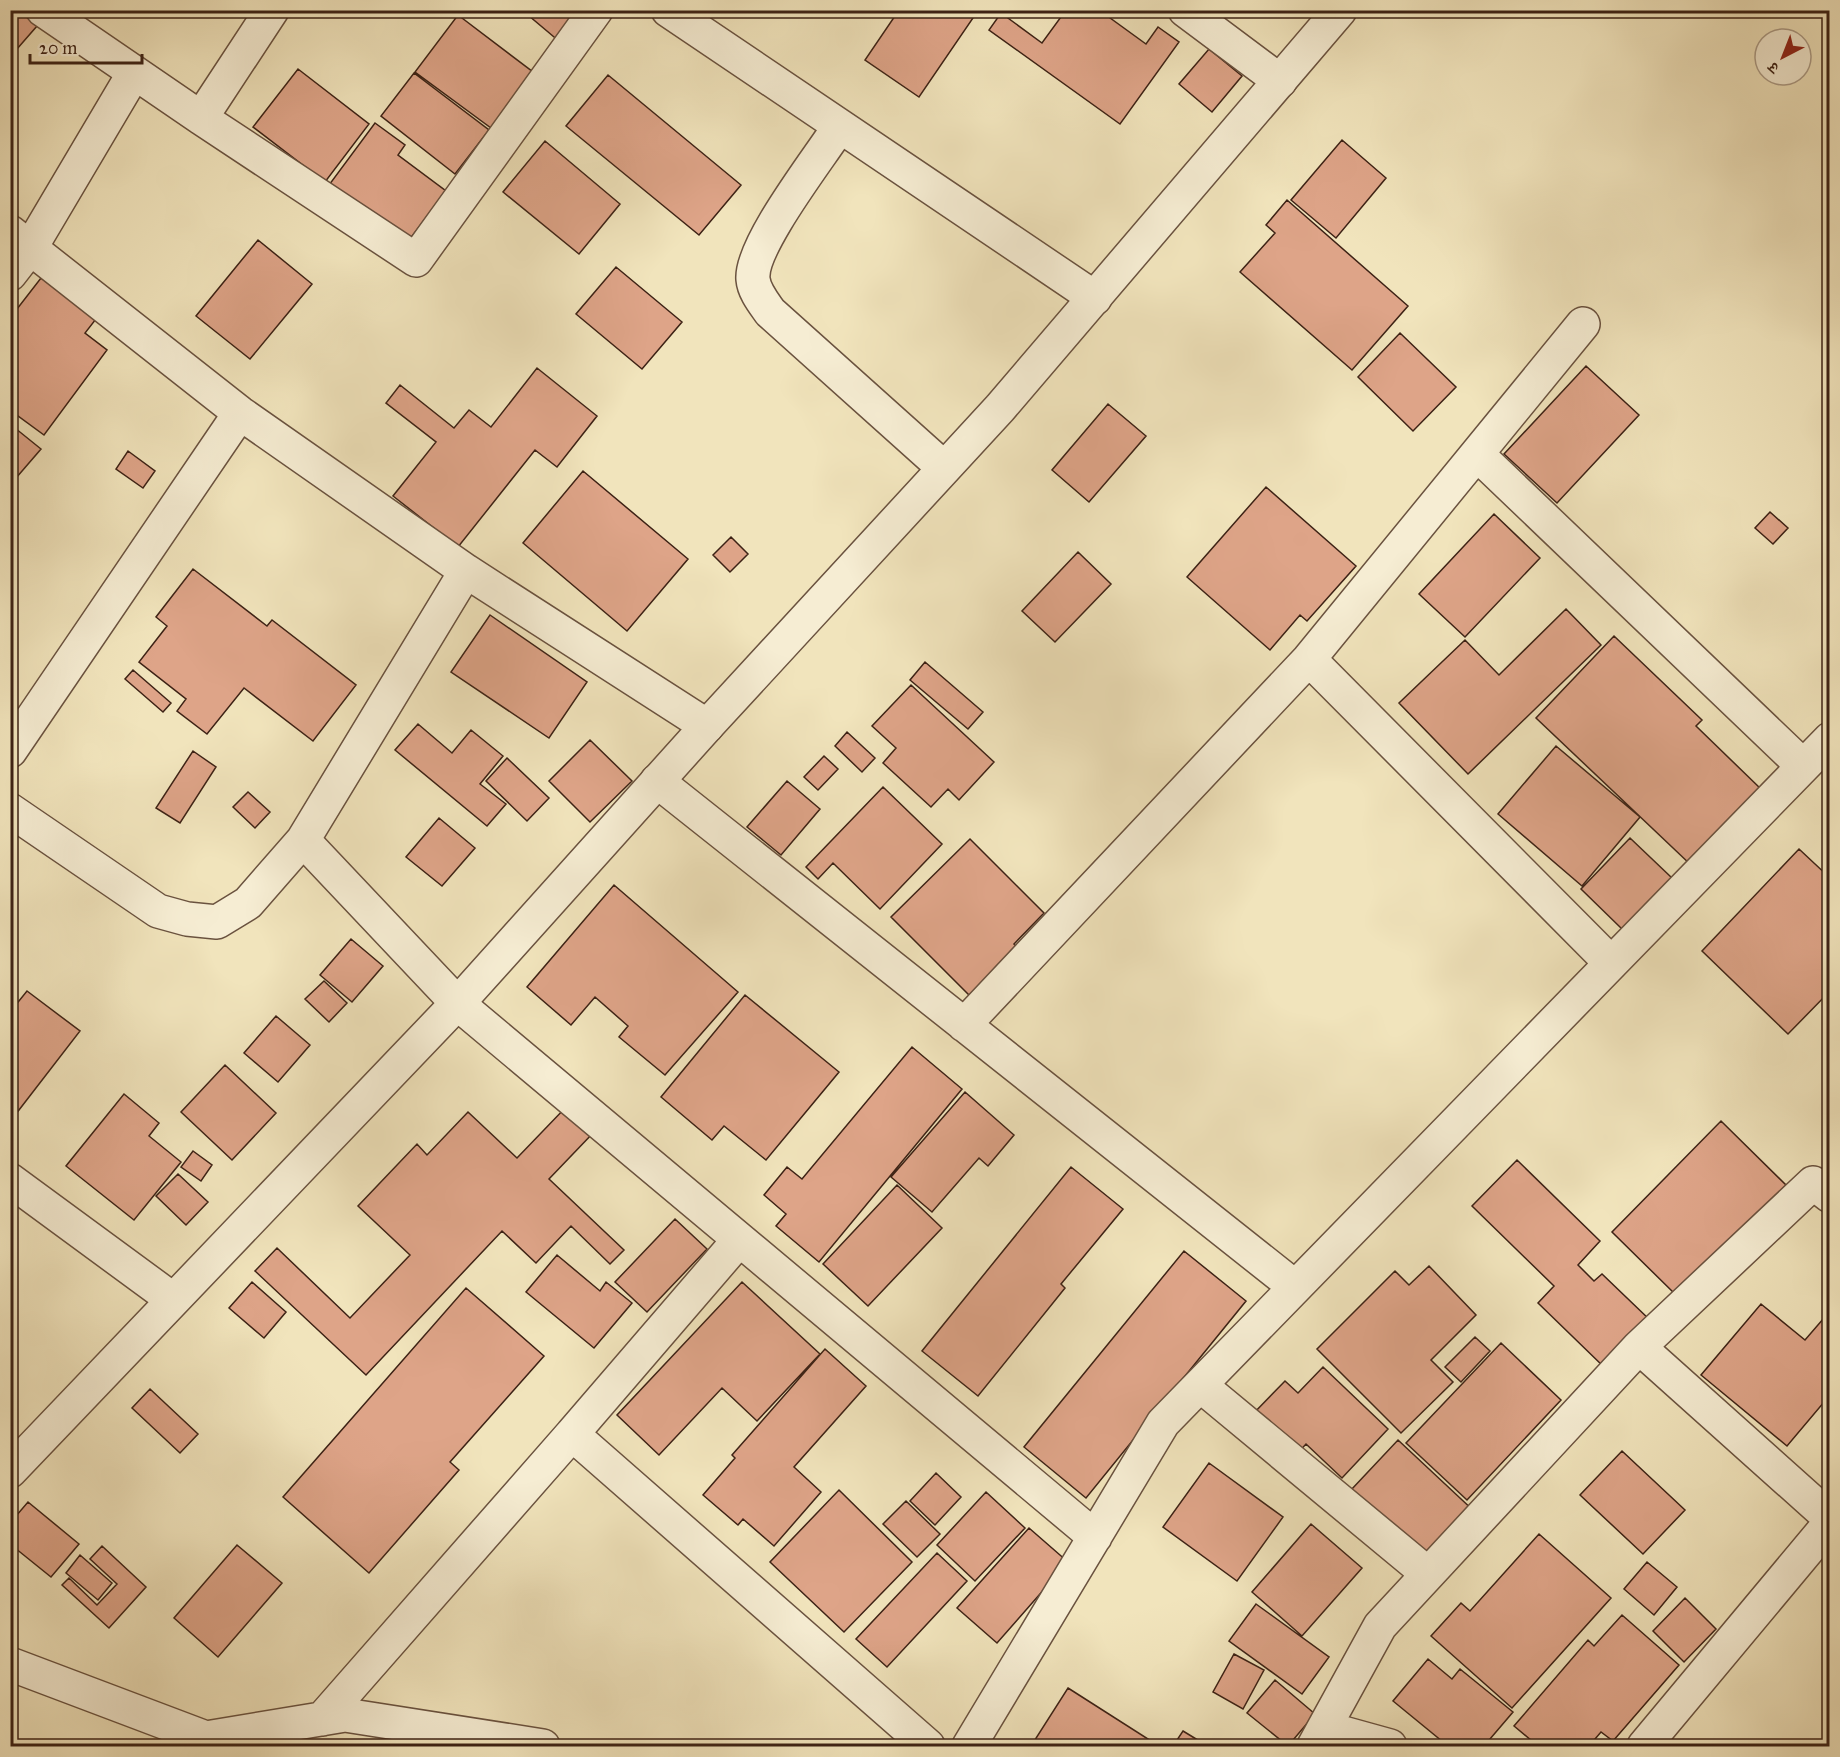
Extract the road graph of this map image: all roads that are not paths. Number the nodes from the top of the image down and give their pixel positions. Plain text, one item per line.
1 (43, 10) edge
2 (272, 10) edge
3 (596, 10) edge
4 (668, 10) edge
5 (1185, 10) edge
6 (1340, 10) edge
7 (134, 73) junction
8 (1280, 81) junction
9 (201, 118) junction
10 (839, 127) junction
11 (21, 239) edge
12 (10, 274) edge
13 (1095, 298) junction
14 (1583, 324) dead end
15 (240, 413) junction
16 (1477, 454) junction
17 (944, 468) junction
18 (466, 571) junction
19 (1309, 660) junction
20 (707, 726) junction
21 (1830, 740) edge
22 (10, 751) edge
23 (1803, 766) junction
24 (657, 781) junction
25 (10, 810) edge
26 (303, 840) junction
27 (1611, 963) junction
28 (457, 1003) junction
29 (964, 1024) junction
30 (10, 1180) edge
31 (1824, 1181) edge
32 (740, 1240) junction
33 (1295, 1287) junction
34 (172, 1299) junction
35 (1639, 1347) junction
36 (1200, 1385) junction
37 (572, 1434) junction
38 (10, 1471) edge
39 (1830, 1518) edge
40 (1830, 1523) edge
41 (1095, 1537) junction
42 (1428, 1574) junction
43 (10, 1664) edge
44 (322, 1719) junction
45 (1320, 1737) edge
46 (543, 1746) edge
47 (928, 1746) edge
48 (969, 1746) edge
49 (1390, 1746) edge
50 (1644, 1746) edge

1 - 7 street
2 - 9 street
3 - 9 street
4 - 10 street
5 - 8 street
6 - 8 street
7 - 9 street
7 - 11 street
8 - 13 street
10 - 13 street
10 - 17 street
11 - 12 street
11 - 15 street
13 - 17 street
14 - 16 street
15 - 18 street
15 - 22 street
16 - 19 street
16 - 23 street
17 - 20 street
18 - 20 street
18 - 26 street
19 - 27 street
19 - 29 street
20 - 24 street
21 - 23 street
23 - 27 street
24 - 28 street
24 - 29 street
25 - 26 street
26 - 28 street
27 - 33 street
28 - 32 street
28 - 34 street
29 - 33 street
30 - 34 street
31 - 35 street
32 - 37 street
32 - 41 street
33 - 36 street
34 - 38 street
35 - 39 street
35 - 42 street
36 - 41 street
36 - 42 street
37 - 44 street
37 - 47 street
40 - 50 street
41 - 48 street
42 - 45 street
43 - 44 street
44 - 46 street
45 - 49 street

